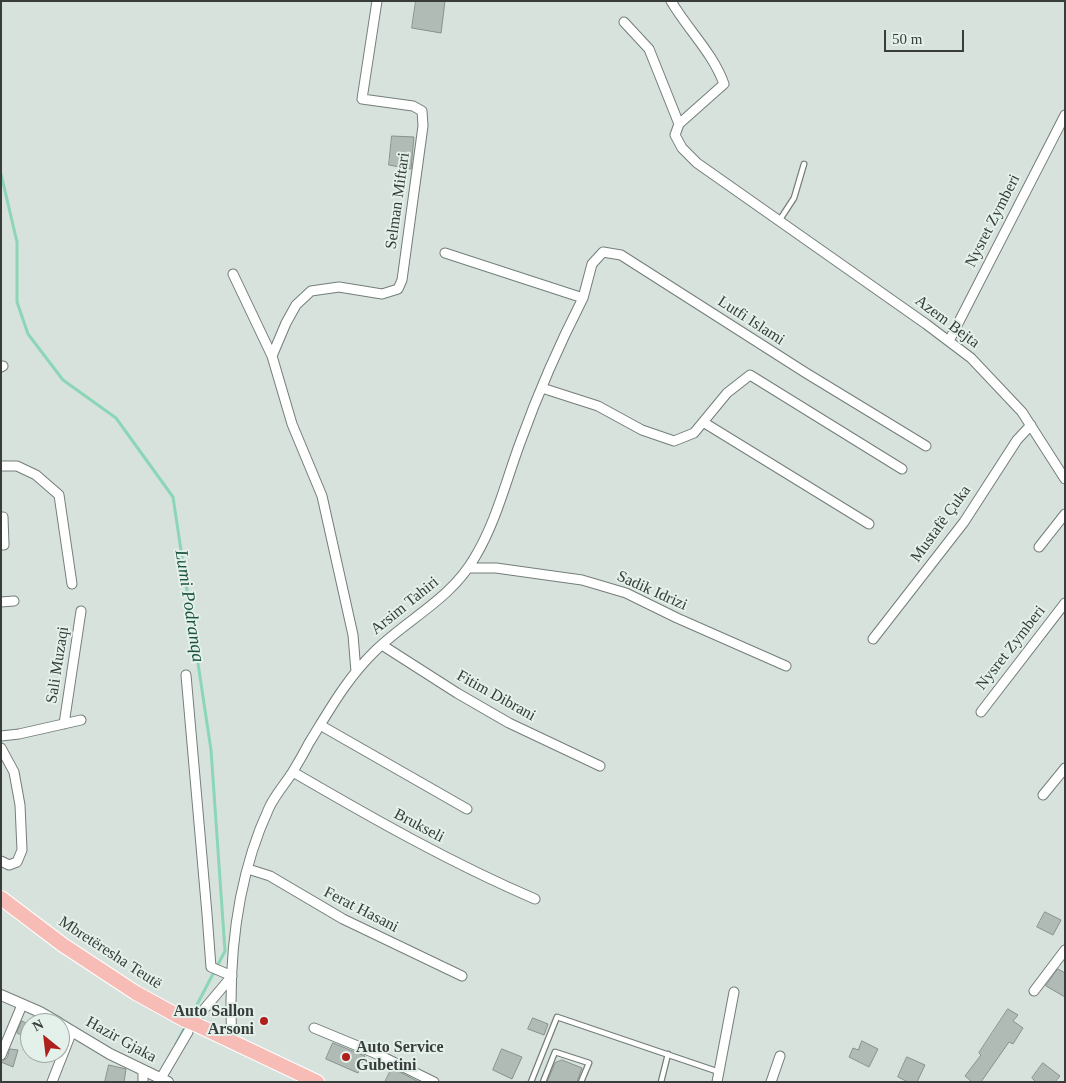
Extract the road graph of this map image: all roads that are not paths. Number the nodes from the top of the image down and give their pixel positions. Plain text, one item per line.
1 (377, 1) edge
2 (672, 1) edge
3 (624, 22) dead end
4 (1065, 114) edge
5 (679, 124) junction
6 (804, 164) dead end
7 (779, 221) junction
8 (445, 253) dead end
9 (233, 274) dead end
10 (582, 298) junction
11 (949, 341) junction
12 (272, 356) junction
13 (542, 388) junction
14 (704, 422) junction
15 (1031, 425) junction
16 (926, 446) dead end
17 (1, 466) edge
18 (902, 469) dead end
19 (1065, 479) edge
20 (1065, 514) edge
21 (1, 517) edge
22 (869, 524) dead end
23 (1, 545) edge
24 (1039, 547) dead end
25 (468, 568) junction
26 (72, 584) dead end
27 (14, 601) dead end
28 (1, 602) edge
29 (1065, 603) edge
30 (81, 611) dead end
31 (873, 639) dead end
32 (382, 645) junction
33 (786, 666) dead end
34 (356, 672) junction
35 (186, 675) dead end
36 (981, 712) dead end
37 (81, 720) dead end
38 (64, 724) junction
39 (320, 725) junction
40 (1, 736) edge
41 (1, 748) edge
42 (600, 766) dead end
43 (1065, 768) edge
44 (293, 772) junction
45 (1043, 795) dead end
46 (467, 808) dead end
47 (1, 861) edge
48 (248, 869) junction
49 (1, 898) edge
50 (535, 899) dead end
51 (1065, 950) edge
52 (232, 976) junction
53 (462, 976) dead end
54 (1034, 991) dead end
55 (734, 992) dead end
56 (1, 995) edge
57 (22, 1005) junction
58 (42, 1013) edge
59 (192, 1022) junction
60 (314, 1028) dead end
61 (72, 1031) joint
62 (232, 1042) junction
63 (668, 1054) junction
64 (1, 1055) edge
65 (780, 1056) dead end
66 (719, 1072) junction
67 (158, 1077) edge
68 (52, 1082) edge
69 (143, 1082) edge
70 (300, 1082) edge
71 (317, 1082) edge
72 (434, 1082) edge
73 (531, 1082) edge
74 (542, 1082) edge
75 (581, 1082) edge
76 (661, 1082) edge
77 (716, 1082) edge
78 (771, 1082) edge

1 - 12 street, Selman Miftari
2 - 5 street
3 - 5 street, Azem Bejta
4 - 11 street, Nysret Zymberi
5 - 7 street, Azem Bejta
6 - 7 lane
7 - 11 street, Azem Bejta
8 - 10 street
9 - 12 street
10 - 13 street, Arsim Tahiri
10 - 16 street, Lutfi Islami
11 - 15 street, Azem Bejta
12 - 34 street
13 - 14 street
13 - 25 street, Arsim Tahiri
14 - 18 street
14 - 22 street
15 - 19 street, Azem Bejta
15 - 31 street, Mustafë Çuka
17 - 26 street
20 - 24 street
21 - 23 street
25 - 32 street, Arsim Tahiri
25 - 33 street, Sadik Idrizi
27 - 28 street
29 - 36 street, Nysret Zymberi
30 - 38 street, Sali Muzaqi
32 - 34 street, Arsim Tahiri
32 - 42 street, Fitim Dibrani
34 - 39 street, Arsim Tahiri
35 - 52 street
37 - 38 street, Sali Muzaqi
38 - 40 street, Sali Muzaqi
39 - 44 street, Arsim Tahiri
39 - 46 street
41 - 47 street
43 - 45 street
44 - 48 street, Arsim Tahiri
44 - 50 street, Brukseli
48 - 52 street, Arsim Tahiri
48 - 53 street, Ferat Hasani
49 - 59 main road, Mbretëresha Teutë
51 - 54 street
52 - 59 street
52 - 62 street, Arsim Tahiri
55 - 66 street
56 - 57 street, Hazir Gjaka
57 - 58 street, Hazir Gjaka
57 - 64 street
59 - 62 main road, Mbretëresha Teutë
59 - 67 street
60 - 72 street
61 - 67 street, Hazir Gjaka
61 - 68 street
62 - 70 main road, Mbretëresha Teutë
62 - 71 main road, Mbretëresha Teutë
63 - 66 lane
63 - 73 lane
63 - 76 lane
65 - 78 street
66 - 77 street
67 - 69 street
74 - 75 lane

